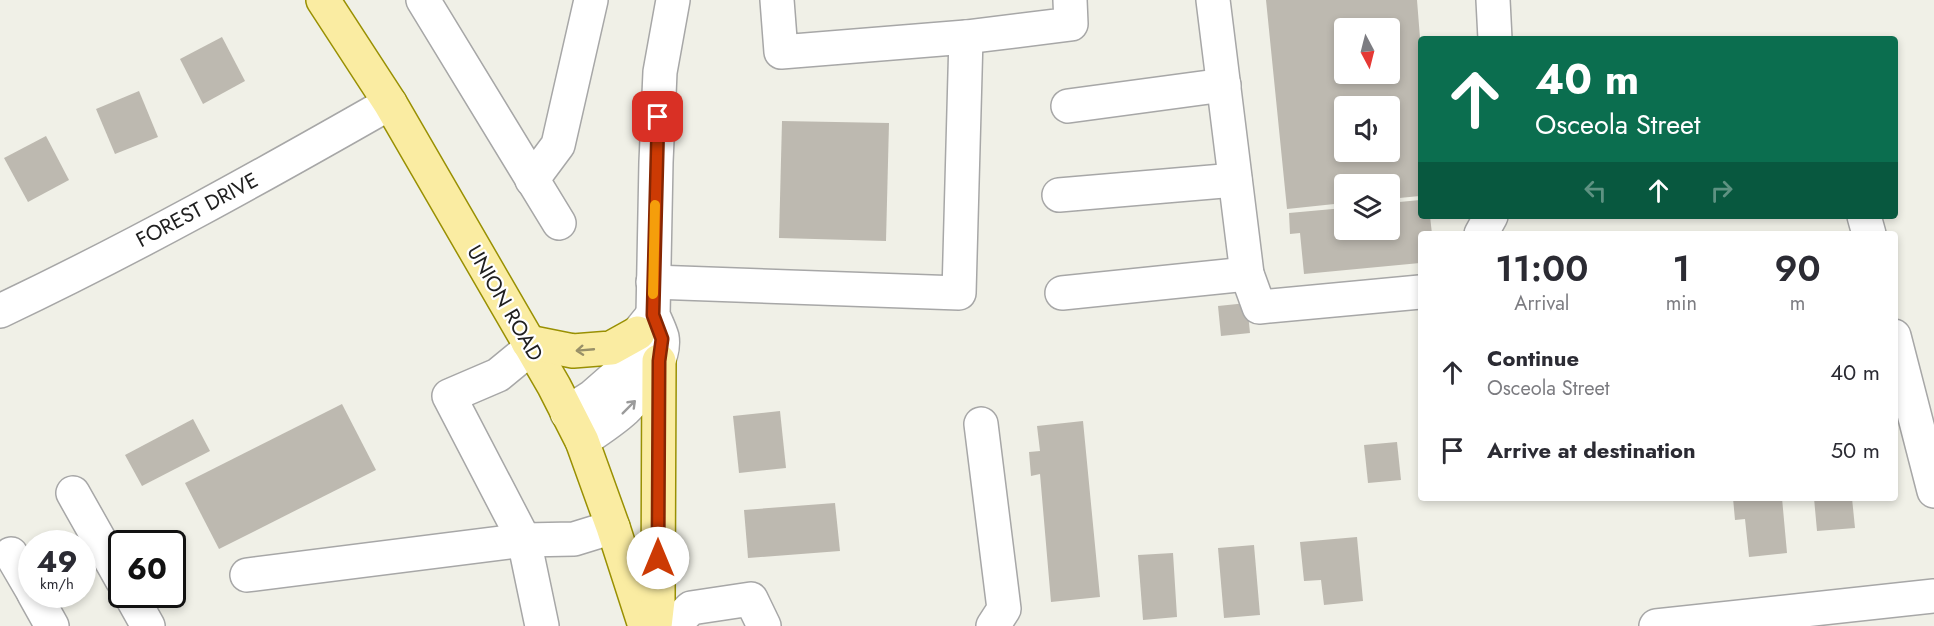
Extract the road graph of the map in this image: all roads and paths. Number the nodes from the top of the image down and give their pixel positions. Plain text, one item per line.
1 (323, 0) edge
2 (423, 0) edge
3 (591, 0) edge
4 (673, 0) edge
5 (777, 0) edge
6 (1070, 0) edge
7 (1213, 0) edge
8 (1493, 0) edge
9 (1495, 36) edge
10 (966, 37) junction
11 (1224, 85) junction
12 (390, 103) junction
13 (1068, 106) dead end
14 (532, 180) junction
15 (1235, 180) junction
16 (1059, 195) dead end
17 (559, 224) dead end
18 (1247, 274) junction
19 (653, 282) junction
20 (1418, 292) edge
21 (1062, 293) dead end
22 (0, 310) edge
23 (645, 324) junction
24 (530, 345) junction
25 (1898, 351) edge
26 (659, 361) junction
27 (567, 413) junction
28 (981, 424) dead end
29 (582, 441) junction
30 (1934, 490) edge
31 (72, 493) dead end
32 (613, 527) junction
33 (524, 540) junction
34 (11, 554) dead end
35 (108, 555) edge
36 (18, 566) edge
37 (247, 575) dead end
38 (1934, 596) edge
39 (42, 608) edge
40 (138, 608) edge
41 (52, 626) edge
42 (148, 626) edge
43 (542, 626) edge
44 (645, 626) edge
45 (655, 626) edge
46 (673, 626) edge
47 (764, 626) edge
48 (993, 626) edge
49 (1656, 626) edge

1 - 12 main road, UNION ROAD
2 - 14 street
3 - 14 street
4 - 19 street
5 - 10 street
6 - 10 street
7 - 11 street
8 - 9 street
10 - 19 street
11 - 13 street
11 - 15 street
12 - 22 street, FOREST DRIVE
12 - 24 main road, UNION ROAD
14 - 17 street
15 - 16 street
15 - 18 street
18 - 20 street
18 - 21 street
19 - 23 street
23 -> 24 main road
23 - 26 street
23 - 27 street
24 - 27 main road, UNION ROAD
24 - 33 street
25 - 30 street
29 -> 26 street
26 - 45 main road
27 - 29 main road, UNION ROAD
28 - 48 street
29 - 32 main road, UNION ROAD
31 - 35 street
32 - 33 street
32 - 44 main road, UNION ROAD
33 - 37 street
33 - 43 street
34 - 36 street
38 - 49 street
39 - 41 street
40 - 42 street
46 - 47 street

